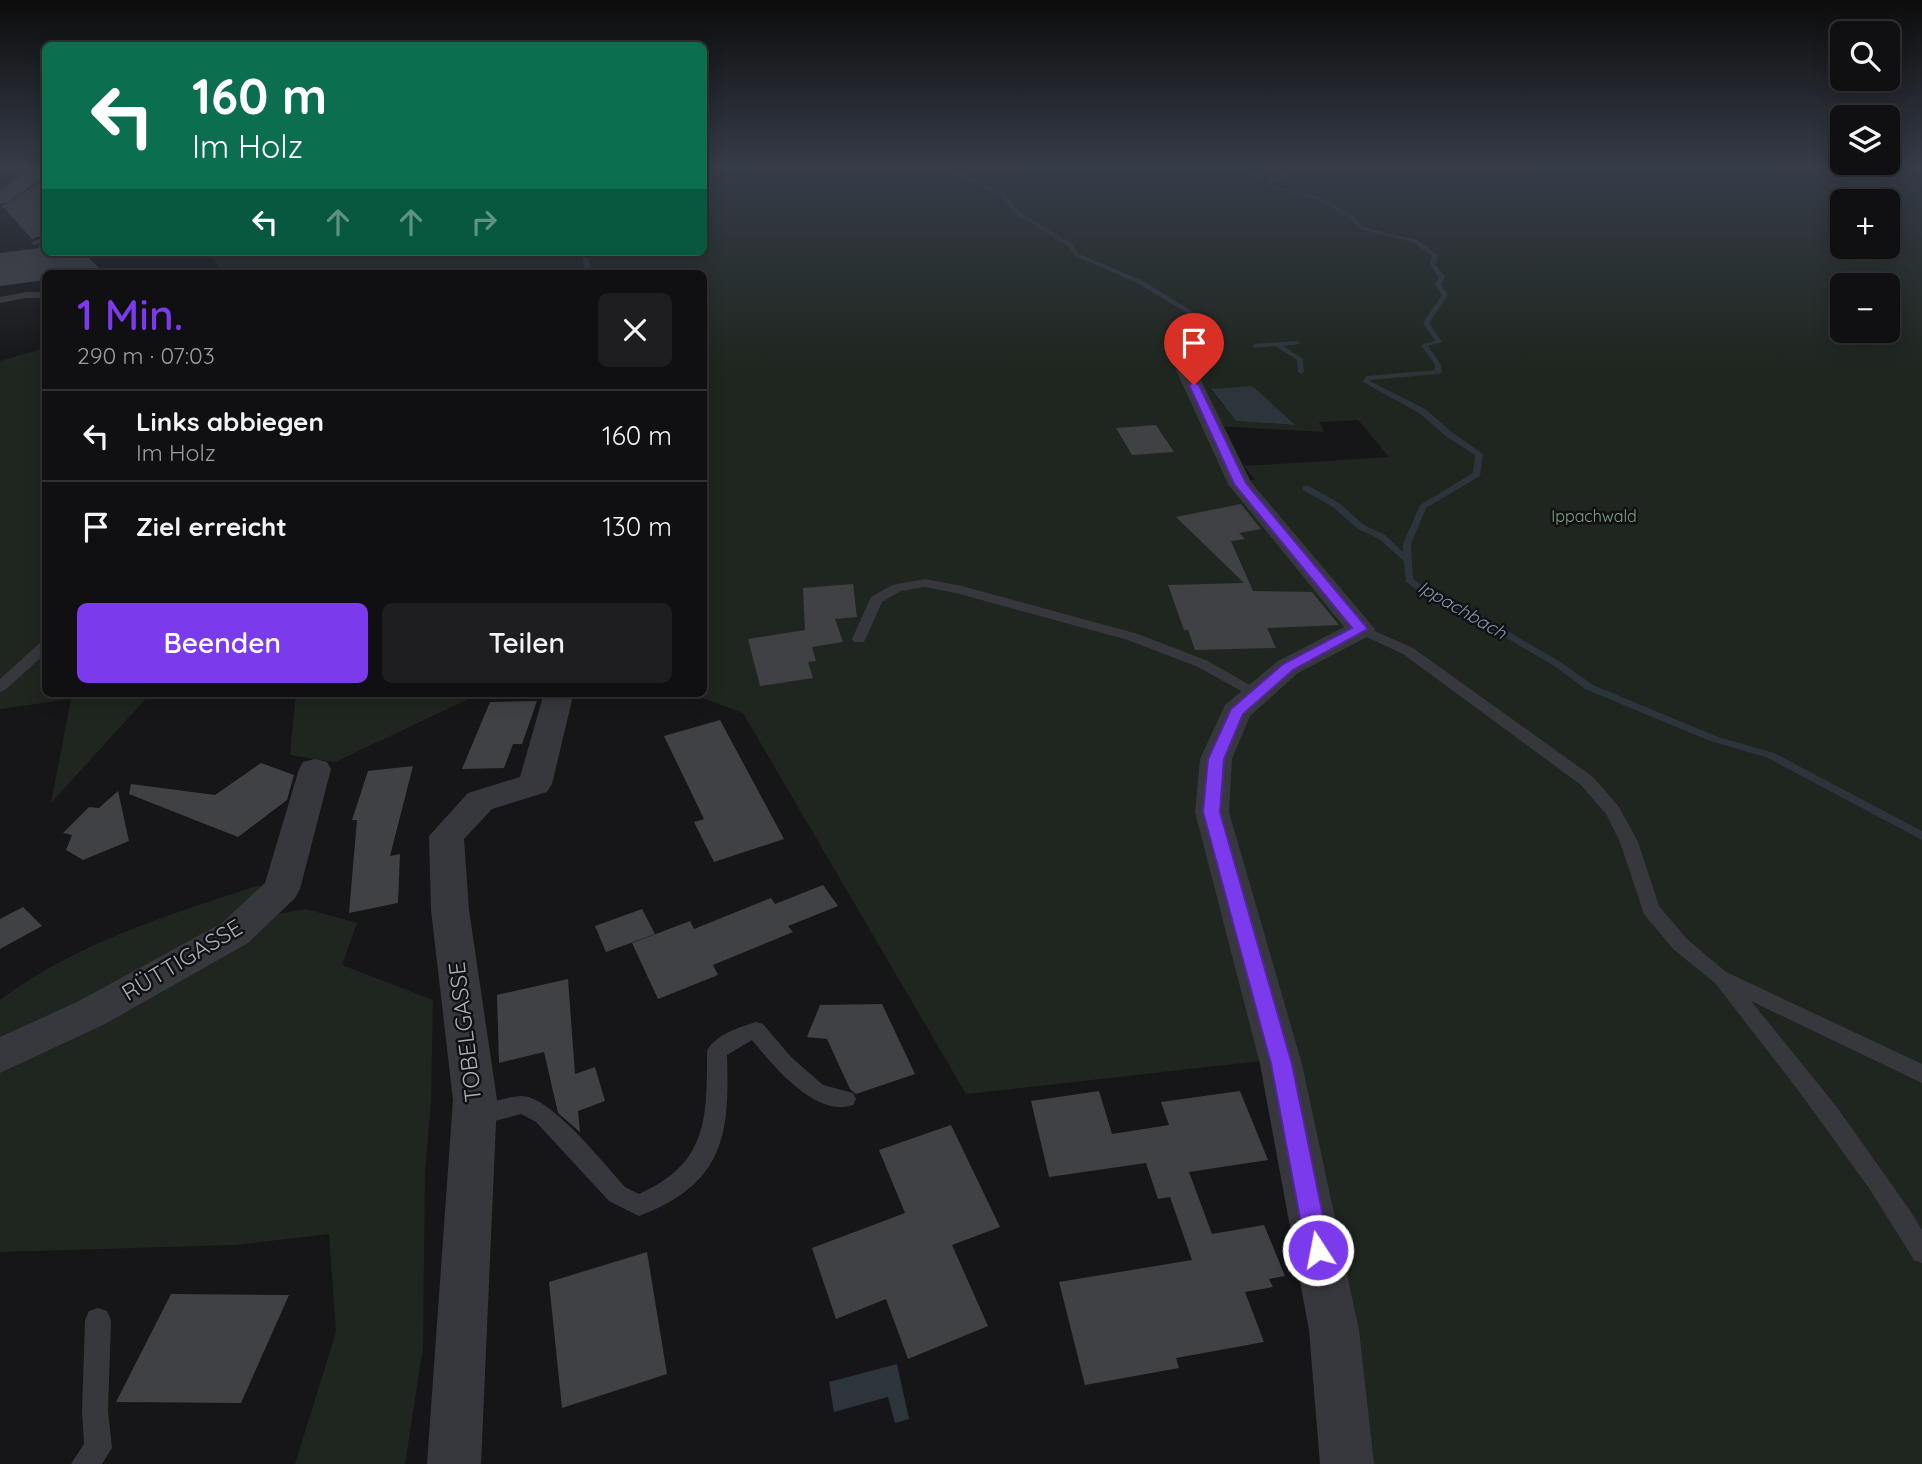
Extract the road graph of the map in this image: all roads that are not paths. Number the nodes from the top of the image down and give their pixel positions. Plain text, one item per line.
1 (42, 240) edge
2 (34, 243) dead end
3 (42, 295) edge
4 (0, 300) edge
5 (1186, 370) dead end
6 (1361, 629) junction
7 (859, 639) dead end
8 (42, 649) edge
9 (0, 687) edge
10 (1257, 694) junction
11 (556, 700) dead end
12 (315, 768) dead end
13 (1719, 977) junction
14 (0, 1056) edge
15 (1922, 1074) edge
16 (845, 1100) dead end
17 (474, 1118) junction
18 (1922, 1252) edge
19 (98, 1320) dead end
20 (85, 1464) edge
21 (454, 1464) edge
22 (1348, 1464) edge

1 - 2 lane
3 - 4 lane
5 - 6 street
6 - 10 street
6 - 13 lane
7 - 10 lane
8 - 9 lane
10 - 22 street
11 - 17 street, TOBELGASSE
12 - 14 street, RÜTTIGASSE
13 - 15 lane
13 - 18 lane
16 - 17 lane
17 - 21 street, TOBELGASSE
19 - 20 lane

